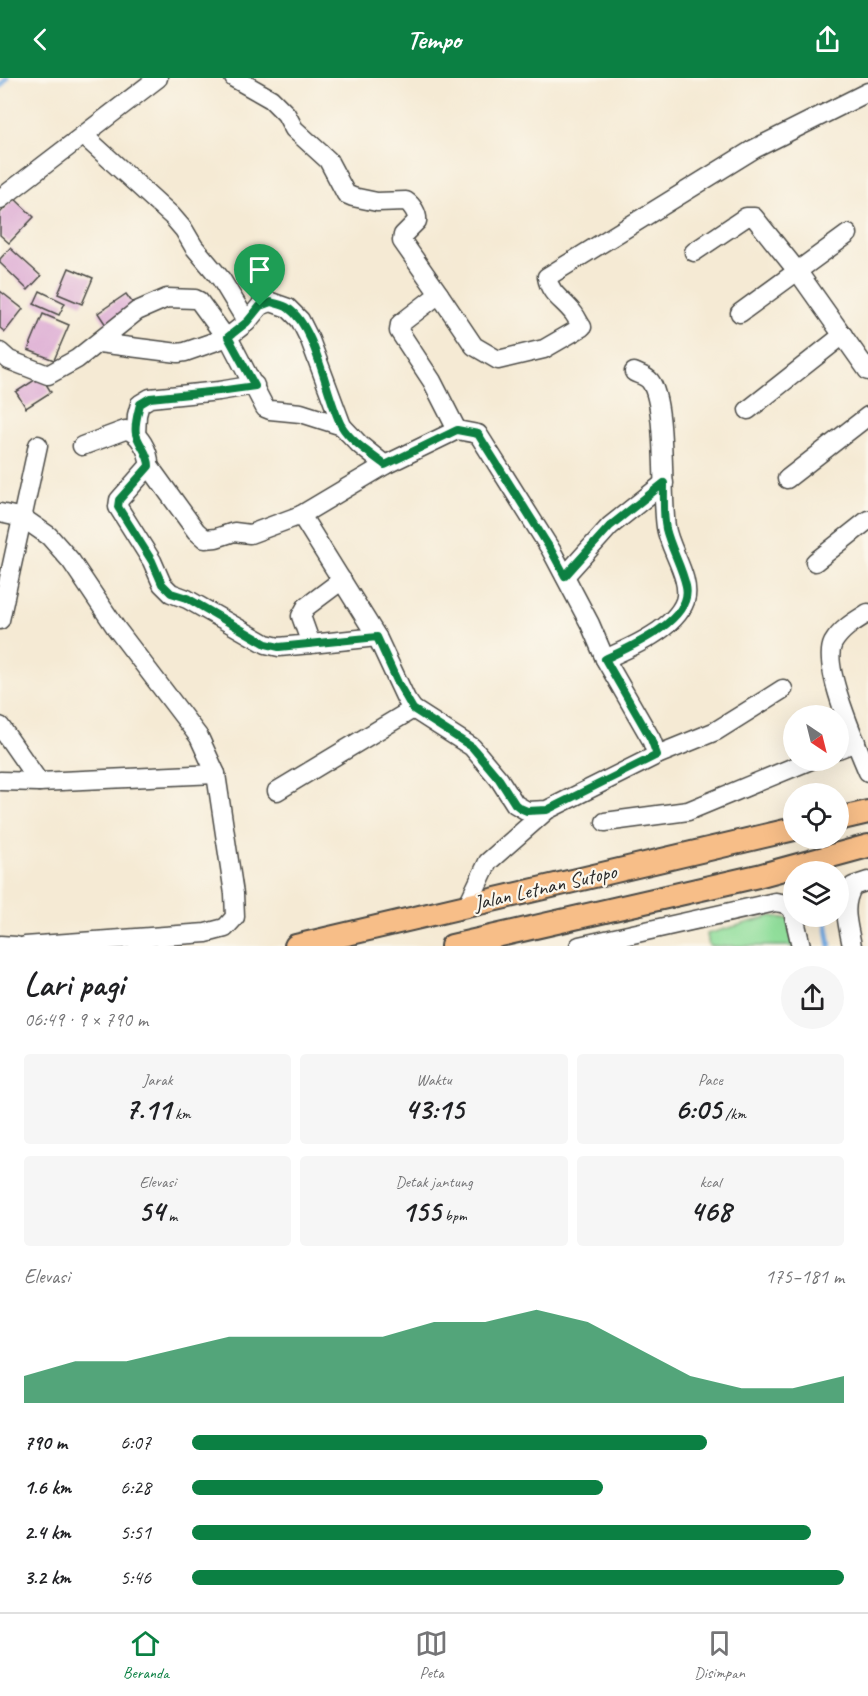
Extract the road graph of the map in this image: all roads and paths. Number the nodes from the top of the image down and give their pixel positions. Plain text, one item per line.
1 (158, 78) edge
2 (234, 78) edge
3 (868, 92) edge
4 (83, 135) junction
5 (0, 199) edge
6 (848, 234) dead end
7 (694, 252) dead end
8 (798, 273) junction
9 (439, 294) junction
10 (740, 314) dead end
11 (247, 322) junction
12 (843, 335) junction
13 (228, 337) junction
14 (99, 343) junction
15 (0, 352) edge
16 (868, 371) edge
17 (634, 372) dead end
18 (255, 386) junction
19 (748, 410) dead end
20 (868, 416) edge
21 (342, 426) junction
22 (457, 430) junction
23 (136, 435) junction
24 (38, 445) dead end
25 (82, 446) dead end
26 (385, 465) junction
27 (149, 466) junction
28 (787, 479) dead end
29 (664, 483) junction
30 (0, 513) edge
31 (301, 515) junction
32 (23, 518) junction
33 (868, 520) edge
34 (815, 562) dead end
35 (565, 576) junction
36 (342, 580) junction
37 (868, 613) edge
38 (0, 620) edge
39 (377, 637) junction
40 (311, 644) junction
41 (605, 659) junction
42 (783, 689) dead end
43 (413, 709) junction
44 (0, 726) edge
45 (856, 742) junction
46 (849, 745) edge
47 (657, 755) junction
48 (784, 771) edge
49 (868, 772) edge
50 (216, 774) junction
51 (0, 781) edge
52 (39, 782) junction
53 (277, 791) dead end
54 (547, 810) junction
55 (868, 813) edge
56 (849, 817) edge
57 (604, 822) dead end
58 (783, 831) edge
59 (868, 846) edge
60 (840, 861) edge
61 (783, 871) edge
62 (868, 881) edge
63 (484, 891) junction
64 (849, 892) edge
65 (783, 904) edge
66 (797, 927) edge
67 (808, 927) edge
68 (849, 927) edge
69 (0, 945) edge
70 (16, 946) edge
71 (25, 946) edge
72 (296, 946) edge
73 (452, 946) edge
74 (579, 946) edge
75 (801, 946) edge
76 (812, 946) edge
77 (852, 946) edge

1 - 4 street
2 - 9 street
3 - 9 street
4 - 5 street
4 - 11 street
6 - 8 street
7 - 8 street
8 - 10 street
8 - 12 street
9 - 22 street
11 - 13 street
11 - 21 street
12 - 16 street
12 - 19 street
13 - 14 street
13 - 14 street
13 - 18 street
14 - 15 street
17 - 29 street
18 - 21 street
18 - 23 street
20 - 28 street
21 - 26 street
22 - 26 street
22 - 35 street
23 - 25 street
23 - 27 street
24 - 32 street
26 - 31 street
27 - 31 street
27 - 40 street
29 - 35 street
29 - 41 street
30 - 32 street
31 - 36 street
32 - 38 street
32 - 50 street
33 - 34 street
35 - 41 street
36 - 39 street
36 - 40 street
37 - 45 street
39 - 40 street
39 - 43 street
41 - 47 street
42 - 47 street
43 - 53 street
43 - 54 street
44 - 52 street
45 - 46 street
45 - 49 street
47 - 54 street
48 - 57 street
50 - 52 street
50 - 71 street
51 - 52 street
54 - 63 street
55 - 56 main road
58 - 63 main road, Jalan Letnan Sutopo
59 - 60 main road, Jalan Letnan Sutopo
61 - 73 main road, Jalan Letnan Sutopo
62 - 64 street
63 - 72 main road, Jalan Letnan Sutopo
65 - 74 street
66 - 75 street
67 - 76 street
68 - 77 street
69 - 70 street

